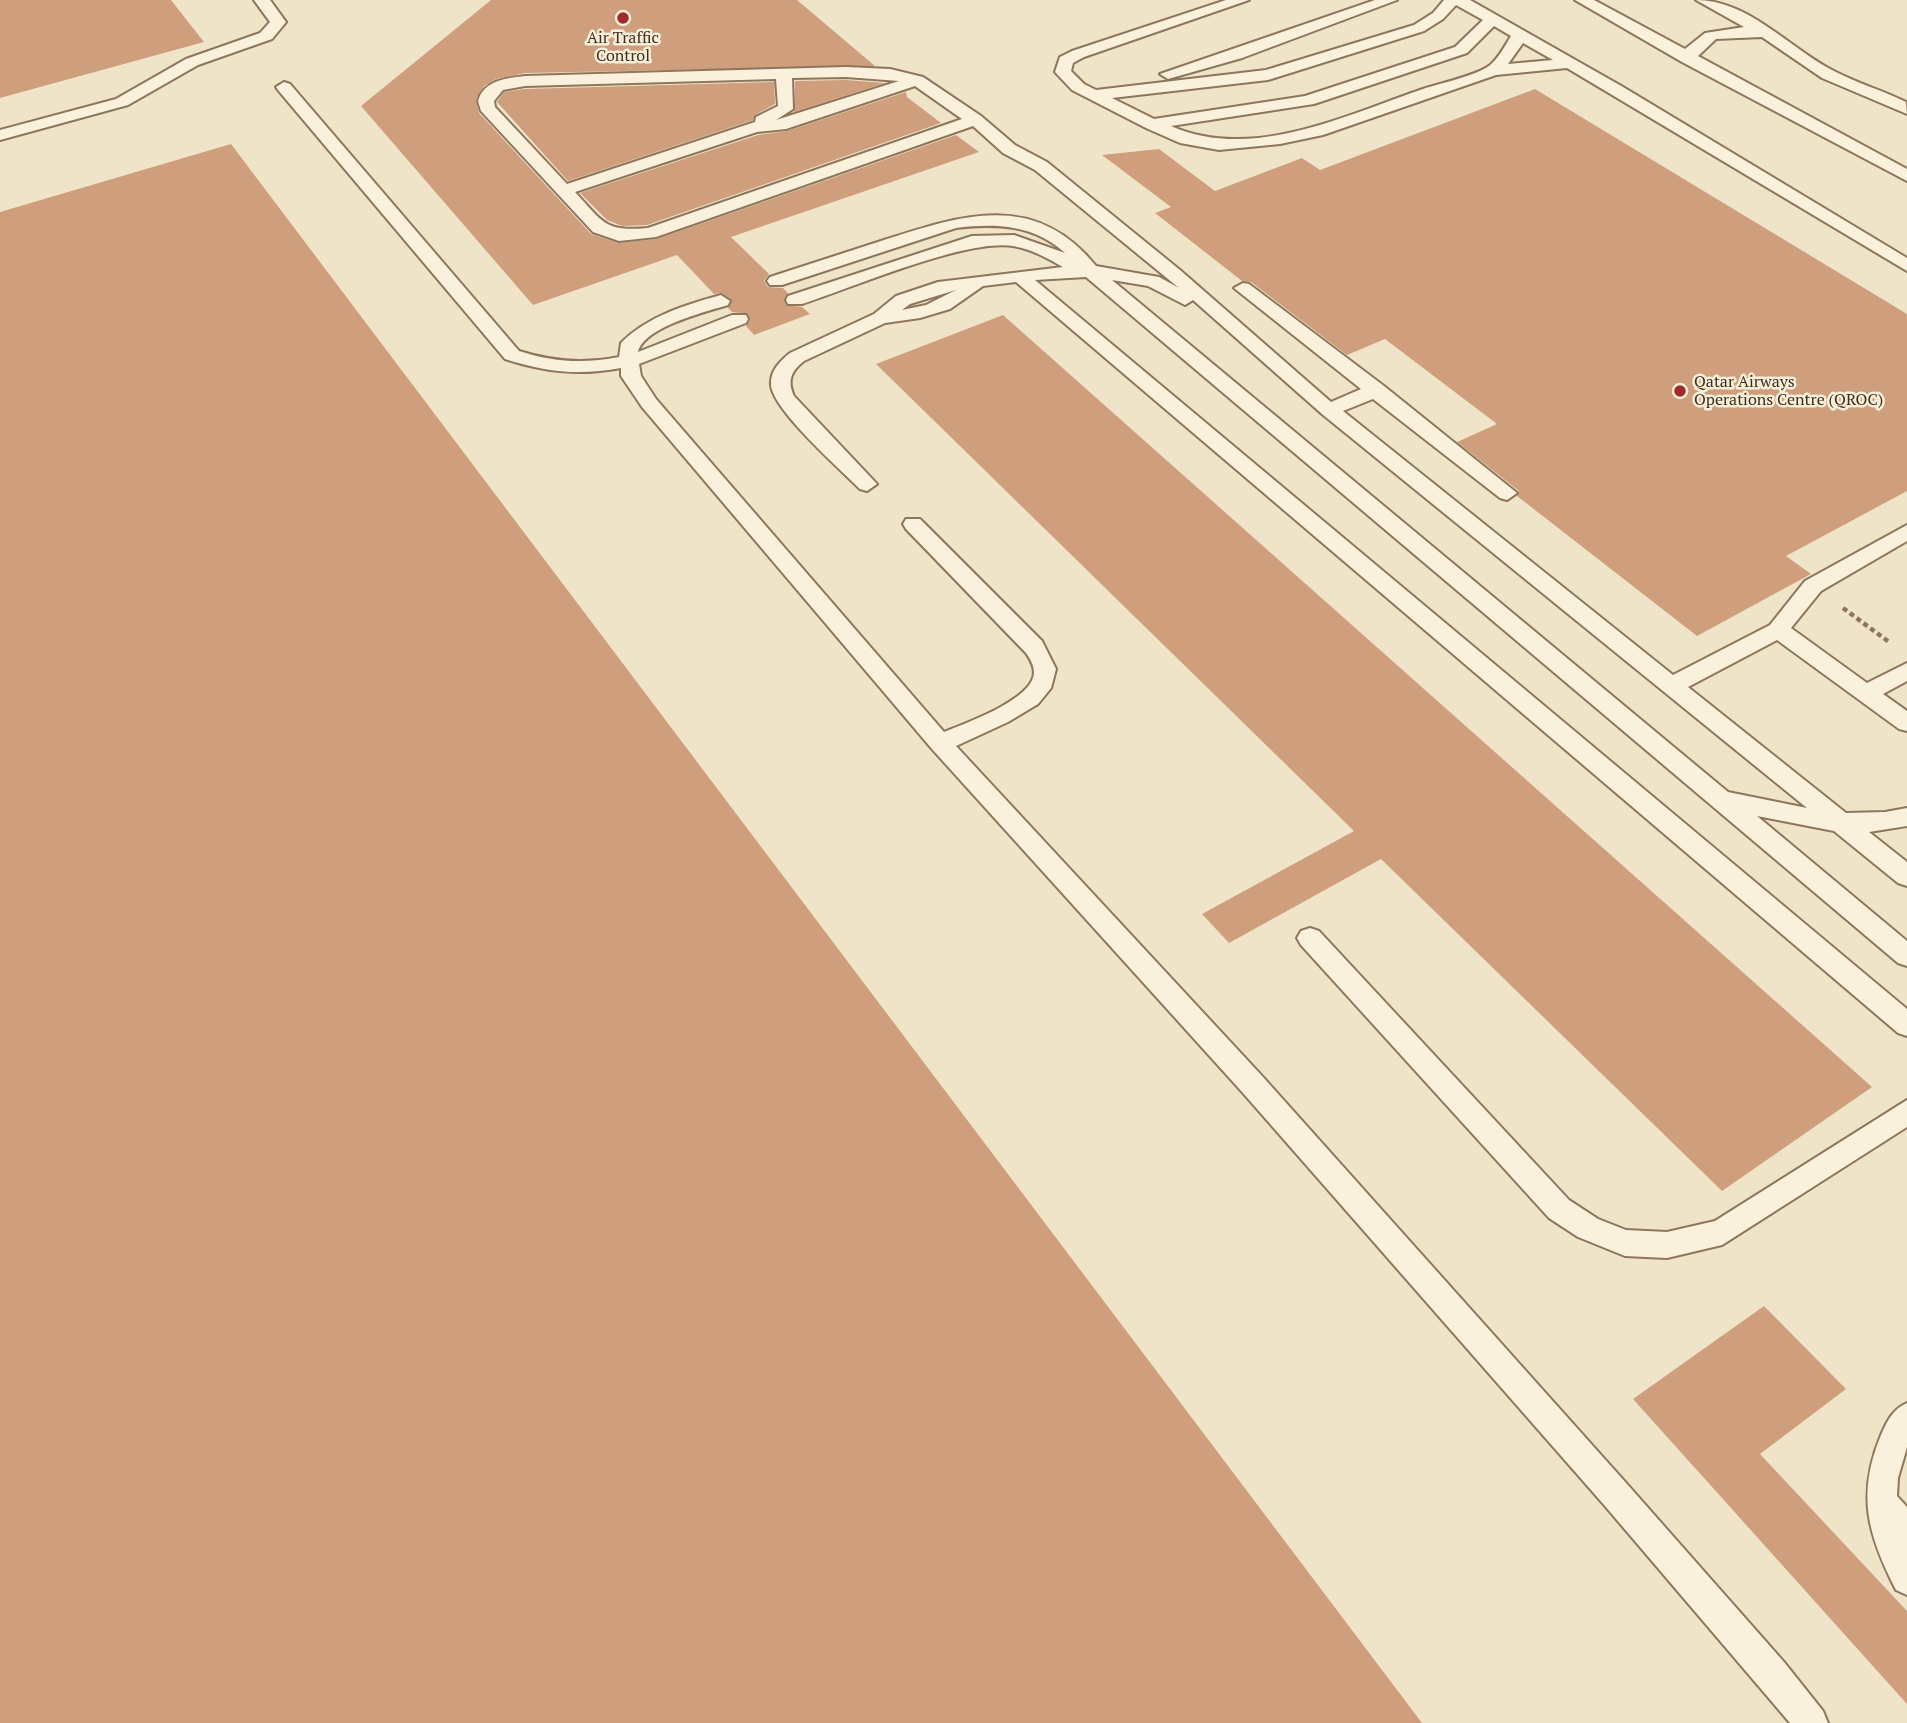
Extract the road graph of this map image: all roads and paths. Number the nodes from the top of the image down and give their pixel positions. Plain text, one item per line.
1 (262, 0) edge
2 (1196, 0) edge
3 (1241, 0) edge
4 (1389, 0) edge
5 (1452, 0) edge
6 (1460, 0) edge
7 (1583, 0) edge
8 (1704, 0) edge
9 (1221, 4) edge
10 (1182, 19) junction
11 (1492, 19) junction
12 (1766, 32) junction
13 (1520, 34) junction
14 (1811, 45) dead end
15 (1688, 60) junction
16 (1572, 63) junction
17 (1845, 63) dead end
18 (1494, 70) junction
19 (784, 74) junction
20 (917, 80) junction
21 (284, 87) dead end
22 (1085, 91) junction
23 (1900, 104) edge
24 (975, 120) junction
25 (1152, 124) junction
26 (755, 127) junction
27 (0, 135) edge
28 (1907, 155) edge
29 (1899, 173) edge
30 (562, 191) junction
31 (912, 235) junction
32 (1907, 266) edge
33 (1090, 271) junction
34 (1020, 276) junction
35 (776, 281) dead end
36 (1243, 288) dead end
37 (822, 289) junction
38 (795, 300) dead end
39 (721, 301) dead end
40 (739, 320) dead end
41 (1238, 333) junction
42 (628, 362) junction
43 (1377, 390) junction
44 (1329, 410) junction
45 (867, 485) dead end
46 (1507, 493) dead end
47 (913, 524) dead end
48 (1907, 533) edge
49 (1812, 586) junction
50 (1778, 630) junction
51 (1896, 647) dead end
52 (1907, 671) edge
53 (1672, 686) junction
54 (1866, 694) junction
55 (1907, 723) edge
56 (940, 743) junction
57 (1722, 800) junction
58 (1907, 817) edge
59 (1839, 821) junction
60 (1907, 876) edge
61 (1310, 938) dead end
62 (1907, 956) edge
63 (1907, 1025) edge
64 (1907, 1112) edge
65 (1907, 1418) edge
66 (1882, 1502) junction
67 (1907, 1532) edge
68 (1907, 1579) edge
69 (1811, 1723) edge

1 - 27 lane
2 - 10 lane
3 - 9 lane
4 - 22 lane
5 - 22 lane
6 - 11 lane
7 - 15 lane
8 - 12 lane
9 - 10 lane
10 - 22 lane
11 - 13 lane
11 - 25 lane
12 - 14 lane
12 - 15 lane
12 - 23 lane
13 - 16 lane
13 - 18 lane
15 - 29 lane
16 - 18 lane
16 - 32 lane
17 - 23 lane
18 - 25 lane
19 - 20 lane
19 - 26 lane
19 - 30 lane
20 - 24 lane
20 - 26 lane
21 - 42 lane
22 - 25 lane
24 - 30 lane
24 - 41 lane
26 - 30 lane
28 - 29 lane
31 - 33 lane
31 - 35 lane
31 - 37 lane
33 - 34 lane
33 - 37 lane
33 - 41 lane
33 - 57 lane
34 - 45 lane
34 - 63 lane
36 - 43 lane
37 - 38 lane
39 - 42 lane
40 - 42 lane
41 - 44 lane
42 - 56 lane
43 - 44 lane
43 - 46 lane
44 - 53 lane
47 - 56 lane
48 - 49 lane
49 - 50 lane
49 - 51 path
50 - 53 lane
50 - 54 lane
52 - 54 lane
53 - 59 lane
54 - 55 lane
56 - 69 lane
57 - 59 lane
57 - 62 lane
58 - 59 lane
59 - 60 lane
61 - 64 lane
65 - 66 lane
66 - 67 lane
66 - 68 lane

